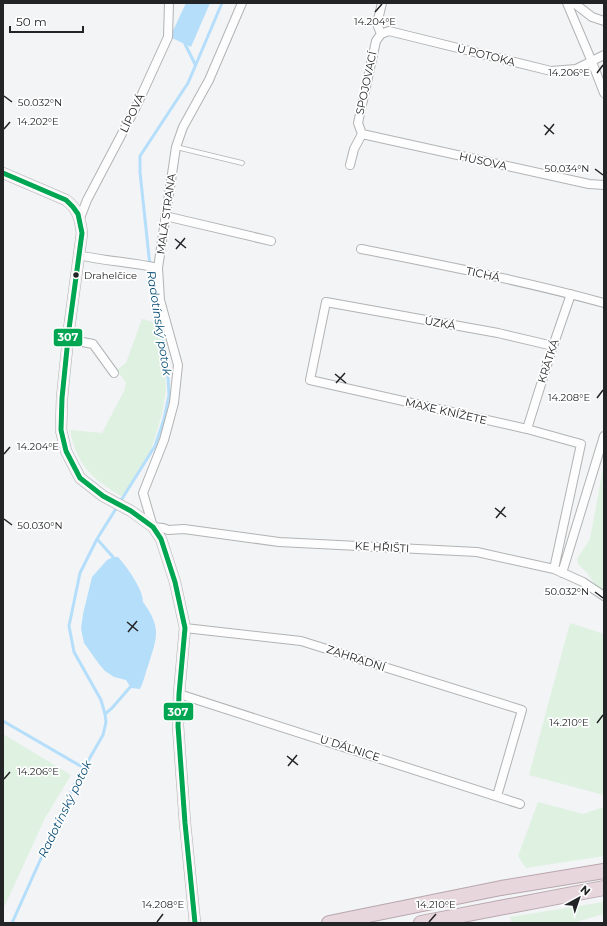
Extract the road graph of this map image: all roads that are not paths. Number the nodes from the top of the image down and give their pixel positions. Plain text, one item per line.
1 (169, 3) edge
2 (242, 3) edge
3 (382, 3) edge
4 (567, 3) edge
5 (574, 3) edge
6 (604, 21) edge
7 (381, 34) junction
8 (604, 55) edge
9 (592, 62) junction
10 (604, 93) edge
11 (362, 134) junction
12 (176, 147) junction
13 (242, 163) dead end
14 (350, 165) dead end
15 (3, 173) edge
16 (604, 185) edge
17 (165, 216) junction
18 (80, 218) junction
19 (271, 241) dead end
20 (361, 249) dead end
21 (78, 255) junction
22 (156, 267) junction
23 (571, 294) junction
24 (604, 303) edge
25 (67, 339) junction
26 (552, 346) junction
27 (114, 373) dead end
28 (310, 380) joint
29 (527, 429) junction
30 (604, 436) edge
31 (153, 527) junction
32 (558, 571) junction
33 (604, 596) edge
34 (185, 628) junction
35 (179, 694) junction
36 (497, 796) junction
37 (520, 804) dead end
38 (604, 870) edge
39 (604, 888) edge
40 (195, 923) edge
41 (329, 923) edge
42 (421, 923) edge

1 - 18 street, LÍPOVÁ
2 - 12 street, MALÁ STRANA
3 - 7 street
4 - 9 street
5 - 6 street
7 - 9 street, U POTOKA
7 - 11 street, SPOJOVACÍ
8 - 9 street, U POTOKA
9 - 10 street
11 - 14 street
11 - 16 street, HUSOVA
12 - 13 lane
12 - 17 street, MALÁ STRANA
15 - 18 main road
17 - 19 street
17 - 22 street, MALÁ STRANA
18 - 21 main road
20 - 23 street, TICHÁ
21 - 22 street
21 - 25 main road
22 - 31 street, MALÁ STRANA
23 - 24 street, TICHÁ
23 - 26 street, KRÁTKÁ
25 - 27 street
25 - 31 main road
26 - 28 street, ÚZKÁ
26 - 29 street, KRÁTKÁ
28 - 29 street, MAXE KNÍŽETE
29 - 32 street, MAXE KNÍŽETE
30 - 32 street
31 - 32 street, KE HŘIŠTI
31 - 34 main road
32 - 33 street, KE HŘIŠTI
34 - 35 main road
34 - 36 street, ZAHRADNÍ
35 - 36 street, U DÁLNICE
35 - 40 main road
36 - 37 street, U DÁLNICE
38 - 41 highway
39 - 42 highway

